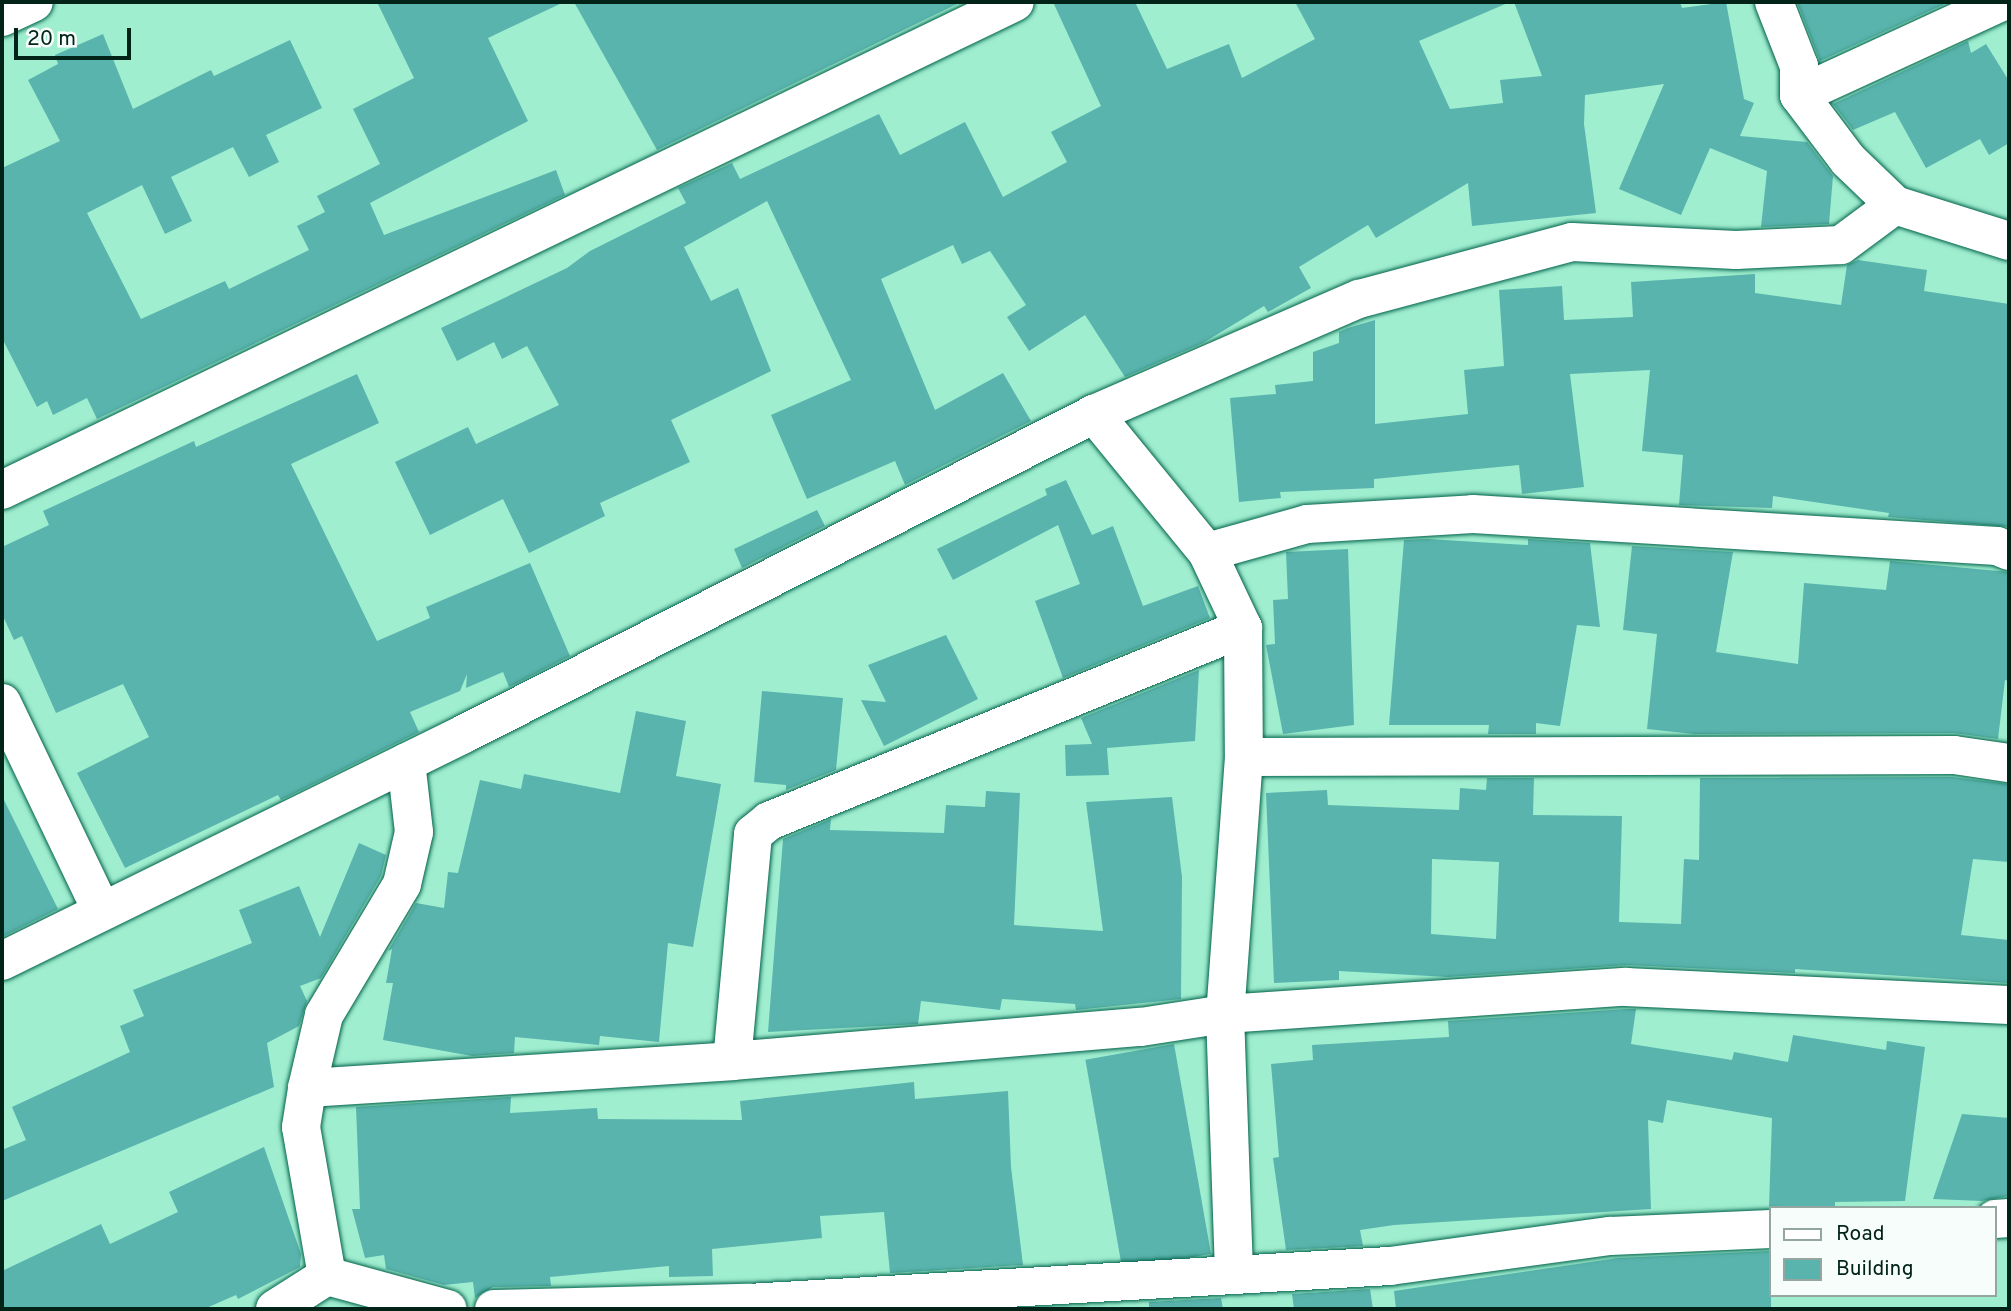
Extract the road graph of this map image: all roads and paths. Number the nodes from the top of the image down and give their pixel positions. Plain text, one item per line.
1 (34, 2) edge
2 (1015, 2) edge
3 (1774, 2) edge
4 (2001, 2) edge
5 (2, 17) edge
6 (1799, 95) junction
7 (1895, 205) junction
8 (2009, 241) edge
9 (1094, 414) junction
10 (2, 490) edge
11 (2009, 551) edge
12 (1208, 552) junction
13 (1243, 628) junction
14 (2, 703) edge
15 (1244, 757) junction
16 (406, 762) junction
17 (2009, 762) edge
18 (101, 910) junction
19 (2, 961) edge
20 (2009, 1006) edge
21 (1225, 1014) junction
22 (732, 1061) junction
23 (307, 1088) junction
24 (1770, 1230) edge
25 (1234, 1273) junction
26 (327, 1276) junction
27 (275, 1309) edge
28 (448, 1309) edge
29 (494, 1309) edge

1 - 5 street
2 - 10 street
3 - 6 street
4 - 6 street
6 - 7 street
7 - 8 street
7 - 9 street
9 - 12 street
9 - 16 street
11 - 12 street
12 - 13 street
13 - 15 street
13 - 22 street
14 - 18 street
15 - 17 street
15 - 21 street
16 - 18 street
16 - 23 street
18 - 19 street
20 - 21 street
21 - 22 street
21 - 25 street
22 - 23 street
23 - 26 street
24 - 25 street
25 - 29 street
26 - 27 street
26 - 28 street

